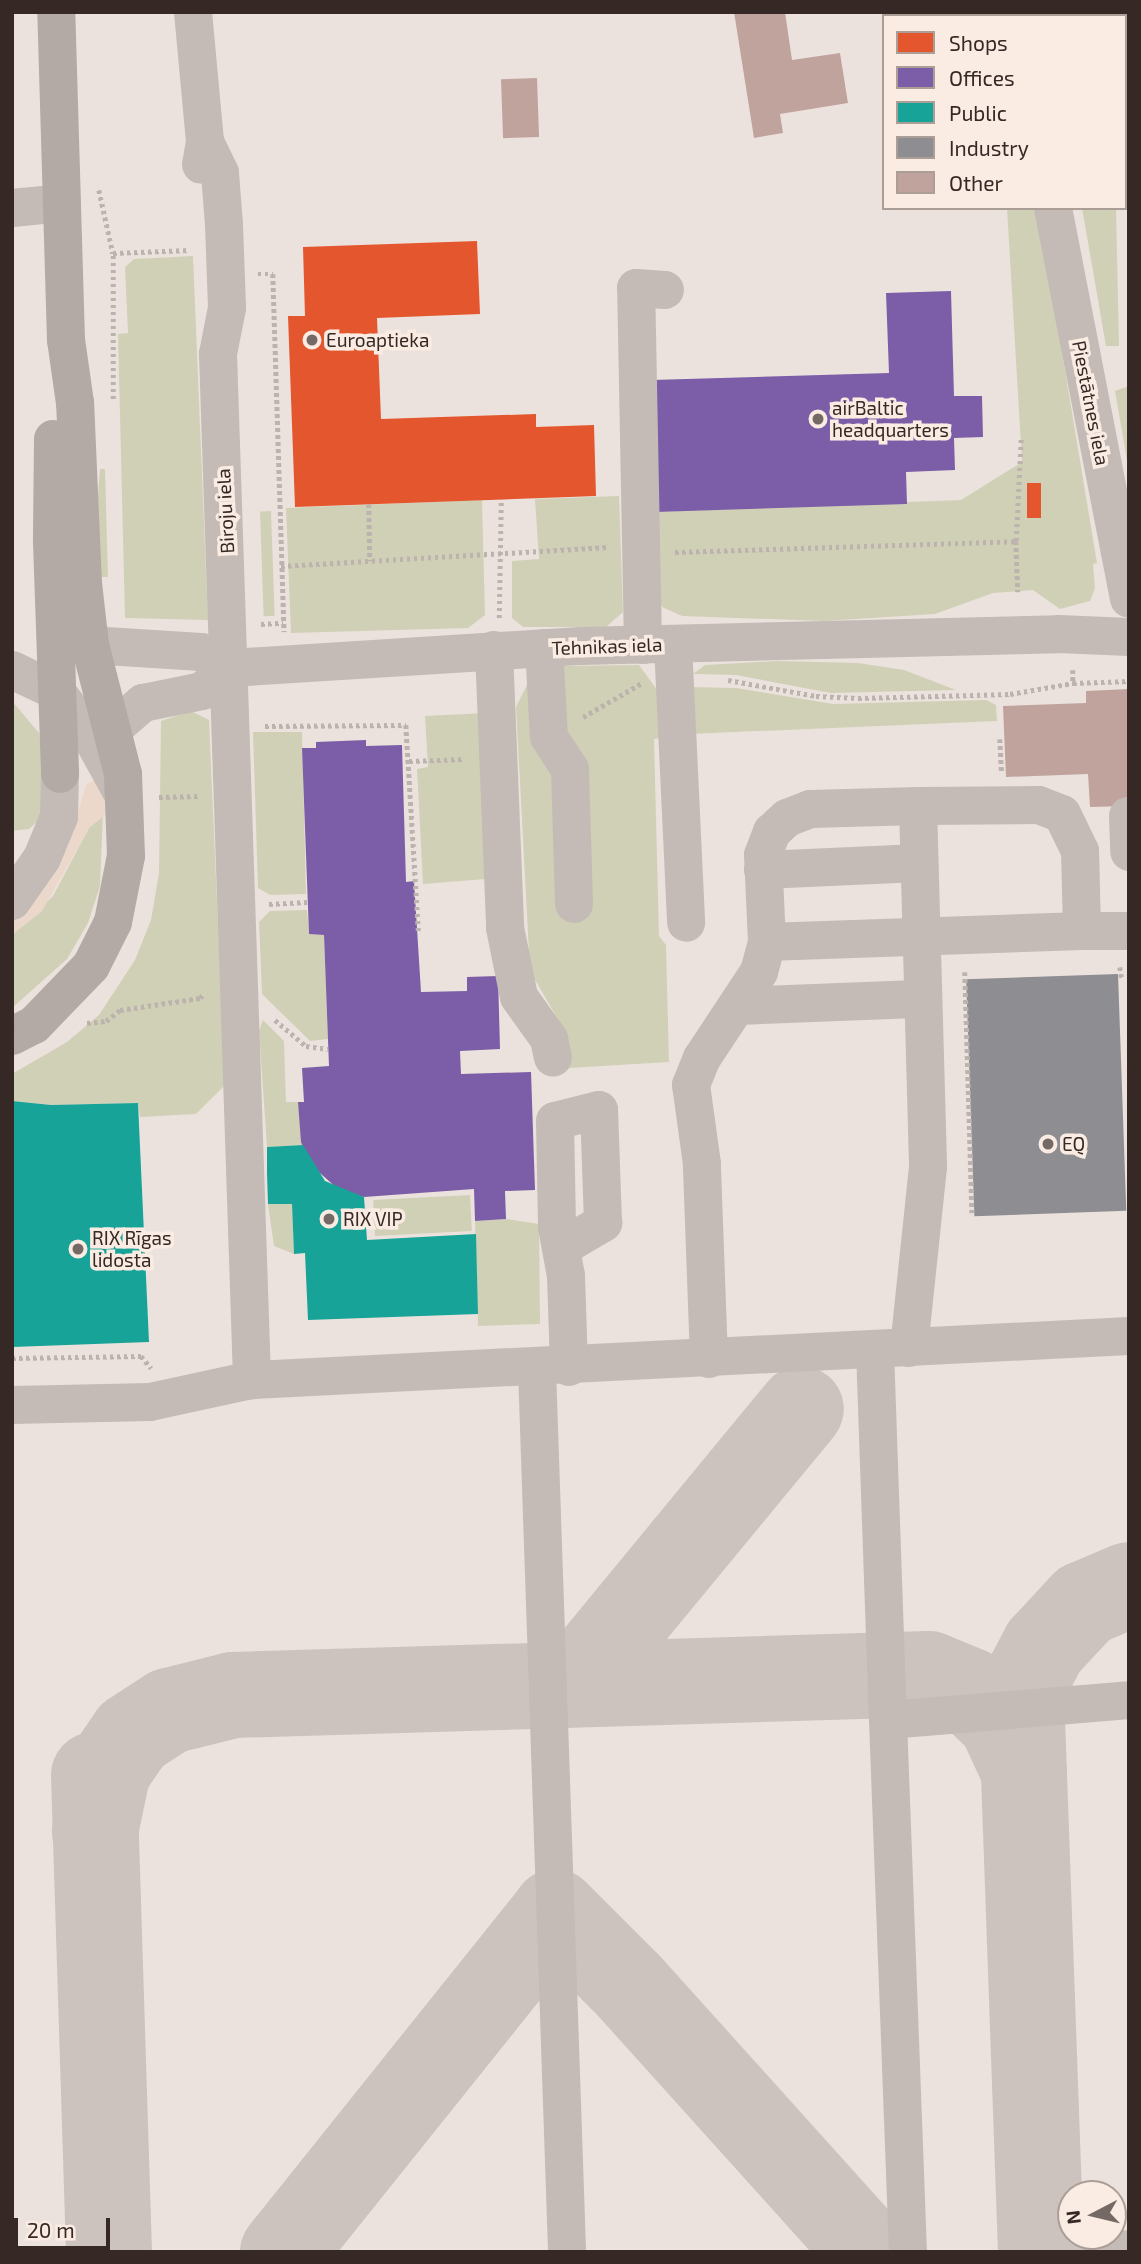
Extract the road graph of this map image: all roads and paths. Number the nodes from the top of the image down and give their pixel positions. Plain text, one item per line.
1 (56, 12) edge
2 (193, 12) edge
3 (205, 142) junction
4 (62, 203) junction
5 (12, 208) edge
6 (1053, 210) edge
7 (201, 249) junction
8 (250, 274) dead end
9 (666, 290) dead end
10 (66, 340) junction
11 (218, 354) junction
12 (113, 403) dead end
13 (1021, 438) dead end
14 (501, 500) dead end
15 (369, 504) dead end
16 (1016, 541) junction
17 (641, 553) junction
18 (499, 555) junction
19 (370, 561) junction
20 (281, 566) junction
21 (1018, 592) dead end
22 (1129, 599) edge
23 (284, 636) dead end
24 (1129, 637) edge
25 (658, 644) junction
26 (90, 645) junction
27 (544, 648) junction
28 (494, 650) junction
29 (1072, 663) dead end
30 (230, 668) junction
31 (12, 670) edge
32 (716, 680) dead end
33 (1129, 681) edge
34 (1073, 683) junction
35 (56, 691) junction
36 (262, 726) dead end
37 (113, 730) junction
38 (499, 757) junction
39 (409, 761) junction
40 (60, 774) joint
41 (231, 794) junction
42 (138, 798) junction
43 (918, 806) junction
44 (59, 817) junction
45 (15, 858) edge
46 (919, 863) junction
47 (764, 870) junction
48 (12, 901) edge
49 (307, 902) dead end
50 (575, 904) dead end
51 (255, 905) dead end
52 (686, 923) dead end
53 (1082, 931) junction
54 (1129, 931) edge
55 (419, 935) dead end
56 (922, 936) junction
57 (768, 942) junction
58 (237, 951) junction
59 (1112, 965) dead end
60 (975, 972) dead end
61 (1122, 979) dead end
62 (923, 999) junction
63 (737, 1006) junction
64 (266, 1010) dead end
65 (93, 1022) dead end
66 (12, 1036) edge
67 (328, 1049) dead end
68 (553, 1058) dead end
69 (972, 1213) dead end
70 (562, 1247) dead end
71 (1129, 1336) edge
72 (892, 1349) junction
73 (709, 1359) junction
74 (553, 1368) junction
75 (252, 1380) junction
76 (12, 1405) edge
77 (1129, 1700) edge
78 (888, 1720) junction
79 (1129, 2249) edge
80 (567, 2252) edge
81 (908, 2252) edge
82 (1102, 2252) edge

1 - 4 main road
2 - 3 street, Biroju iela
3 - 7 street, Biroju iela
3 - 11 street, Biroju iela
4 - 5 street
4 - 10 main road
6 - 22 street, Piestātnes iela
7 - 11 street, Biroju iela
7 - 12 path
8 - 20 path
9 - 17 street
10 - 26 main road
10 - 35 main road
11 - 30 street, Biroju iela
13 - 16 path
14 - 18 path
15 - 19 path
16 - 17 path
16 - 21 path
17 - 18 path
17 - 25 street
18 - 19 path
18 - 28 path
19 - 20 path
20 - 23 path
24 - 25 street, Tehnikas iela
25 - 27 street, Tehnikas iela
25 - 52 street
26 - 30 street
26 - 37 main road
27 - 28 street, Tehnikas iela
27 - 50 street
28 - 30 street, Tehnikas iela
28 - 38 street
29 - 34 path
30 - 37 street
30 - 41 street, Biroju iela
31 - 35 street
32 - 34 path
33 - 34 path
35 - 40 main road
35 - 42 street
36 - 39 path
37 - 42 main road
38 - 39 path
38 - 68 street
39 - 55 path
40 - 44 street
41 - 42 path
41 - 58 street, Biroju iela
42 - 66 main road
43 - 46 street
43 - 47 street
43 - 53 street
44 - 45 street
44 - 48 street
46 - 47 street
46 - 56 street
47 - 57 street
49 - 51 path
53 - 54 street
53 - 56 street
56 - 57 street
56 - 62 street
57 - 63 street
58 - 65 path
58 - 75 street, Biroju iela
59 - 61 path
60 - 69 path
62 - 63 street
62 - 72 street
63 - 73 street
64 - 67 path
70 - 74 street
71 - 72 street
72 - 73 street
72 - 78 street
73 - 74 street
74 - 75 street
74 - 80 street
75 - 76 street
77 - 78 street
78 - 81 street
79 - 82 street

